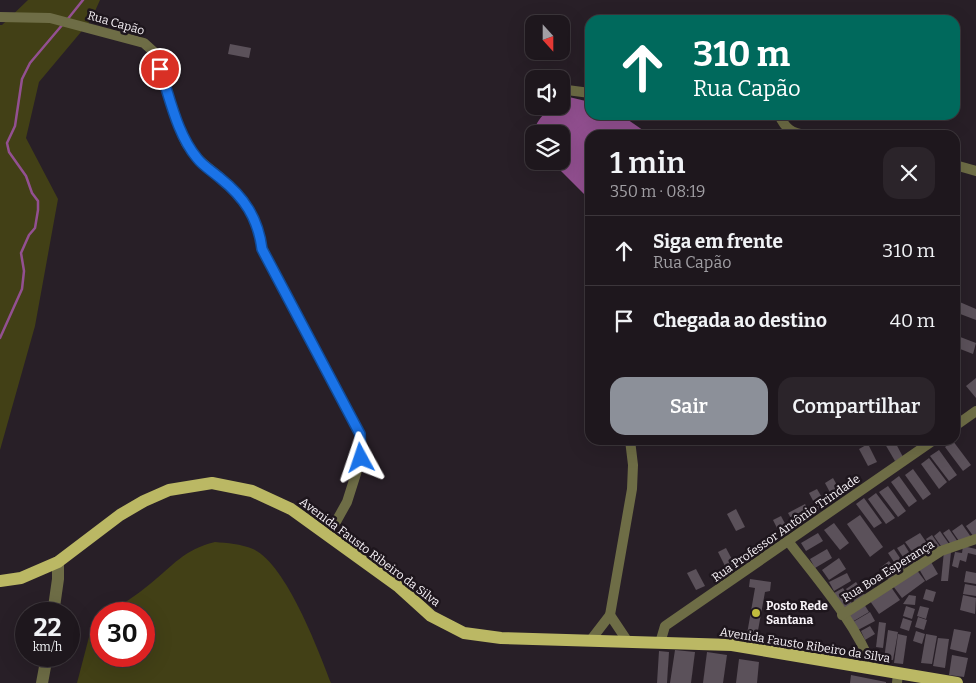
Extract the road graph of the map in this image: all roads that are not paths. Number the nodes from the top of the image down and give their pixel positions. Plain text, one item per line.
1 (0, 17) edge
2 (570, 90) edge
3 (585, 92) edge
4 (960, 166) edge
5 (976, 171) edge
6 (976, 411) edge
7 (960, 422) edge
8 (631, 445) edge
9 (927, 445) edge
10 (328, 536) junction
11 (976, 539) edge
12 (788, 541) junction
13 (58, 562) junction
14 (0, 581) edge
15 (55, 602) edge
16 (610, 615) junction
17 (842, 615) junction
18 (590, 641) junction
19 (628, 642) junction
20 (660, 642) junction
21 (45, 667) edge
22 (873, 669) junction
23 (898, 678) edge
24 (42, 683) edge
25 (957, 683) edge

1 - 10 street, Rua Capão
2 - 3 street
4 - 5 street
6 - 7 street
8 - 16 street
9 - 12 street, Rua Professor Antônio Trindade
10 - 13 main road, Avenida Fausto Ribeiro da Silva
10 - 18 main road, Avenida Fausto Ribeiro da Silva
11 - 17 street, Rua Boa Esperança
12 - 17 street
12 - 20 street, Rua Professor Antônio Trindade
13 - 14 main road, Avenida Fausto Ribeiro da Silva
13 - 15 street
16 - 18 street
16 - 19 street
17 - 22 street
18 - 19 main road, Avenida Fausto Ribeiro da Silva
19 - 20 main road, Avenida Fausto Ribeiro da Silva
20 - 22 main road, Avenida Fausto Ribeiro da Silva
21 - 24 street
22 - 23 main road, Avenida Fausto Ribeiro da Silva
23 - 25 main road, Avenida Fausto Ribeiro da Silva

